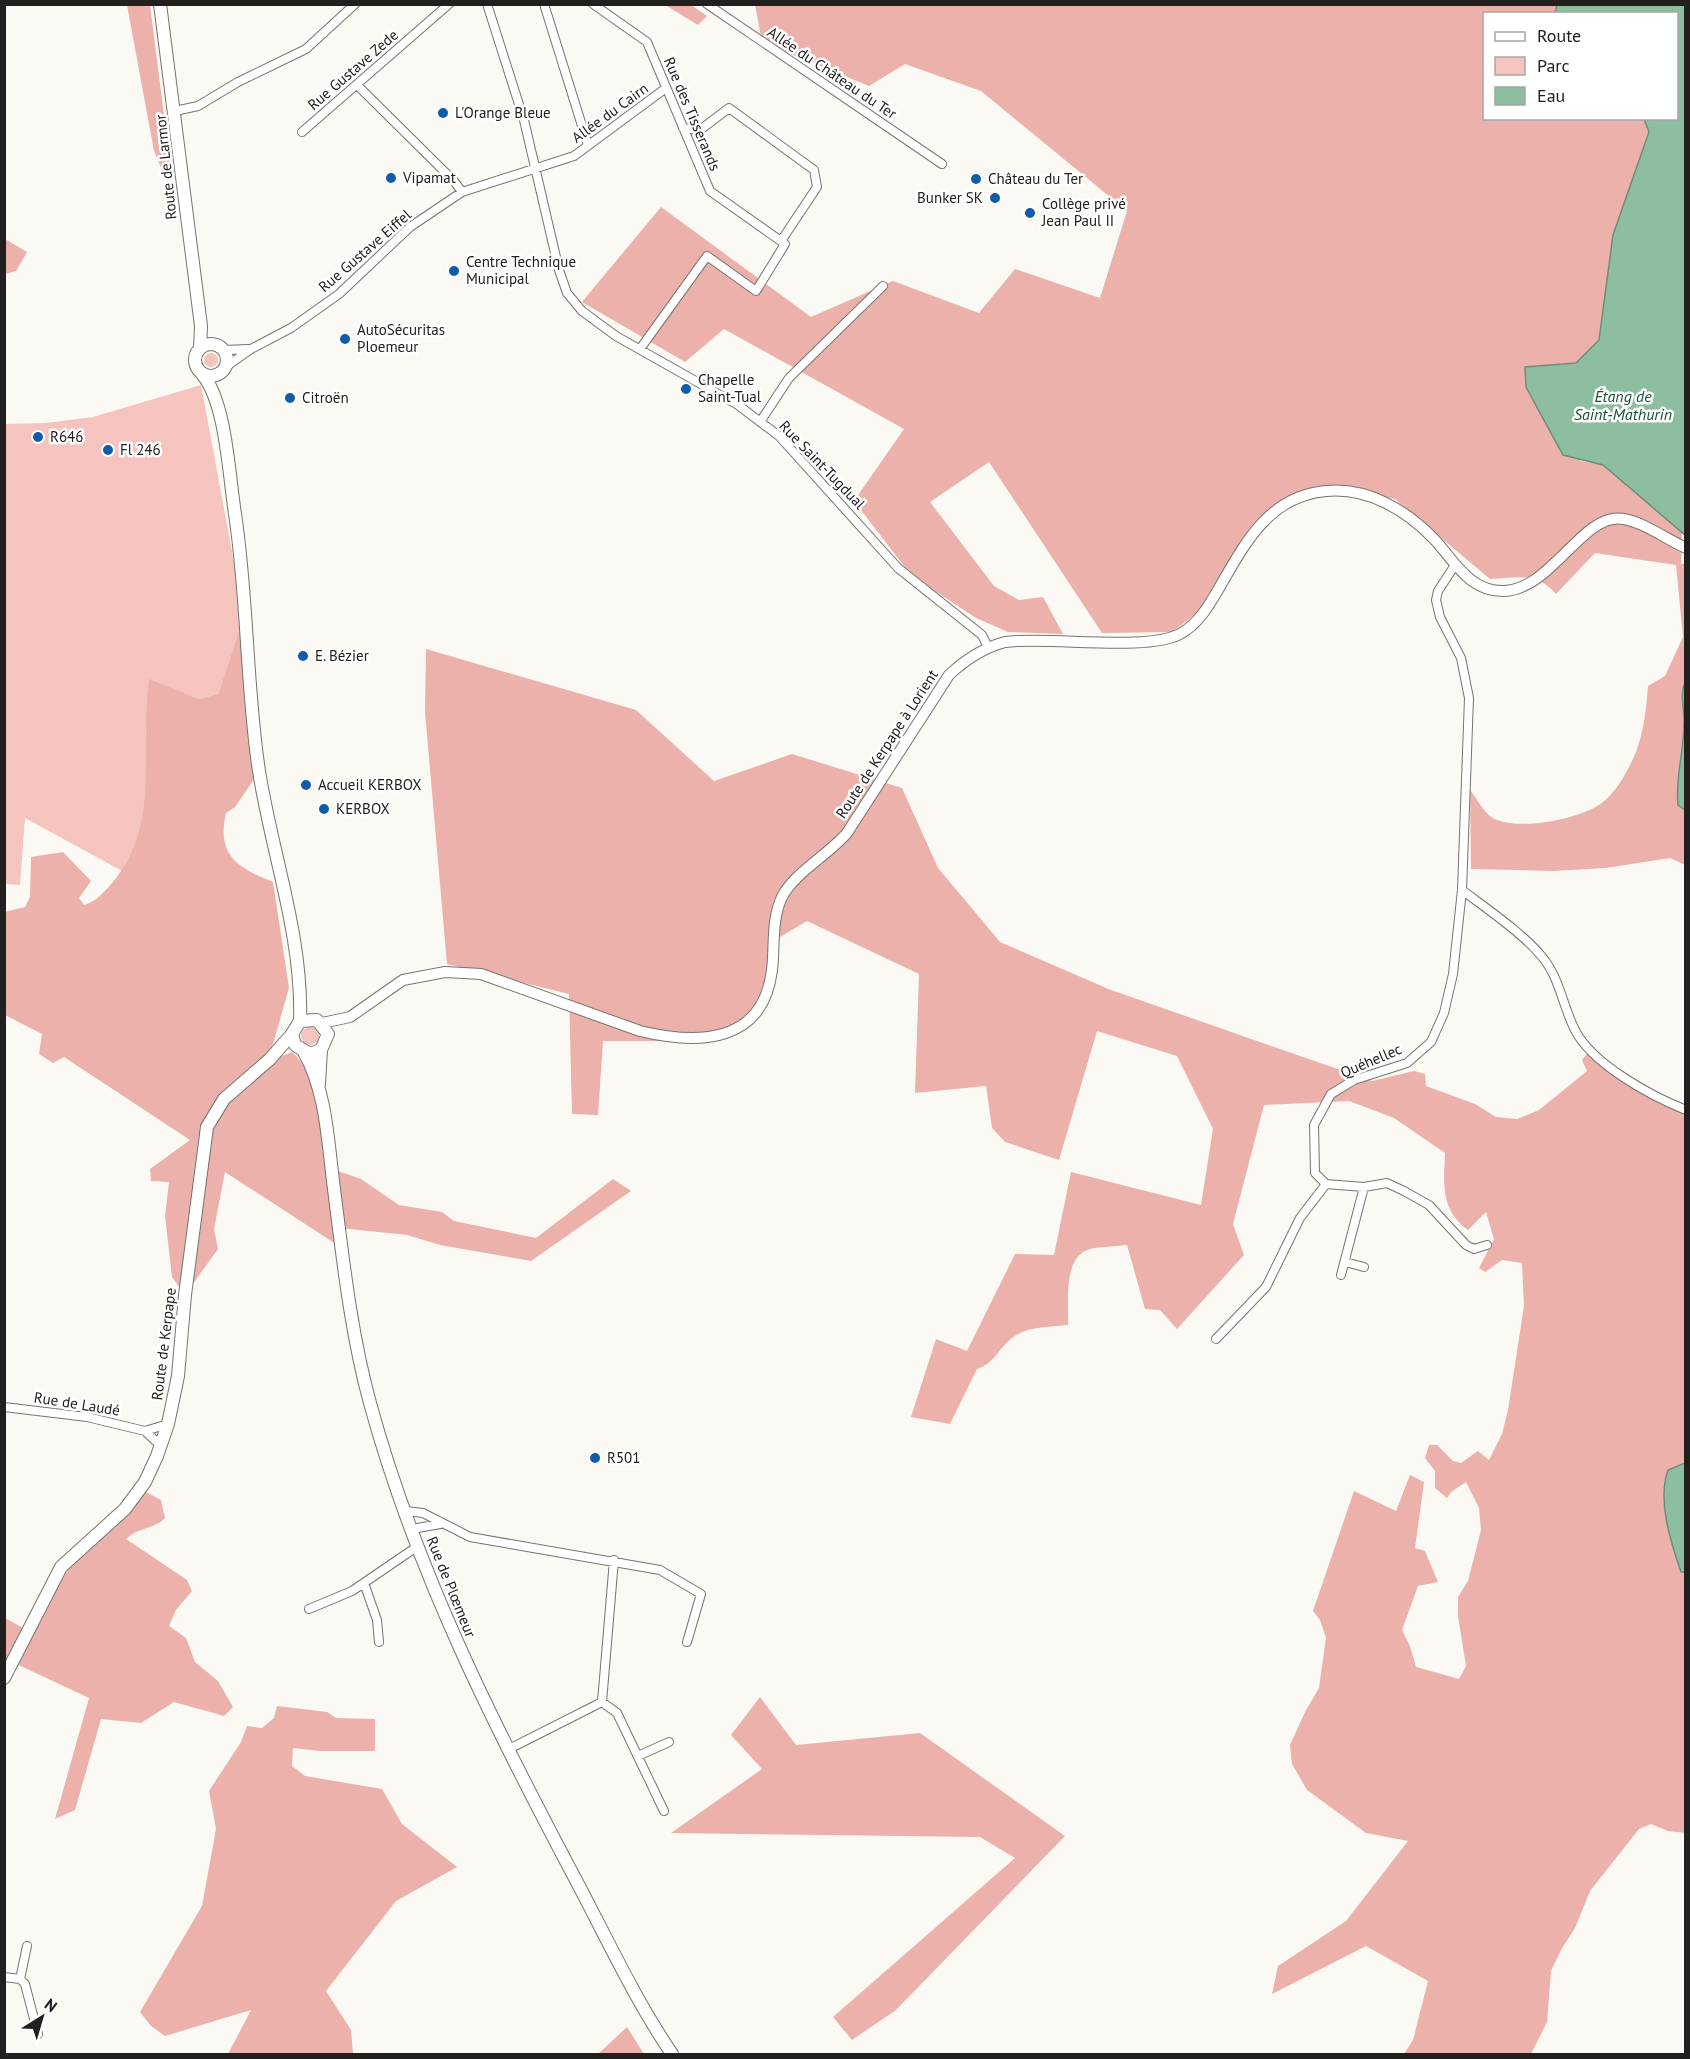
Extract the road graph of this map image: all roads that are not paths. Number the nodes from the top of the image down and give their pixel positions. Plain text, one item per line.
1 (159, 4) edge
2 (355, 4) edge
3 (449, 4) edge
4 (487, 4) edge
5 (544, 4) edge
6 (593, 4) edge
7 (707, 4) edge
8 (357, 85) junction
9 (666, 88) junction
10 (175, 111) junction
11 (683, 128) junction
12 (302, 132) dead end
13 (588, 145) junction
14 (942, 164) dead end
15 (534, 169) junction
16 (462, 192) junction
17 (781, 241) junction
18 (883, 285) dead end
19 (201, 326) junction
20 (221, 347) junction
21 (200, 348) junction
22 (251, 349) junction
23 (640, 349) junction
24 (224, 370) junction
25 (202, 374) junction
26 (216, 394) junction
27 (760, 422) junction
28 (1686, 548) edge
29 (1455, 565) junction
30 (988, 647) junction
31 (1462, 890) junction
32 (433, 974) junction
33 (302, 987) junction
34 (300, 1021) junction
35 (320, 1022) junction
36 (292, 1034) junction
37 (324, 1045) junction
38 (301, 1051) junction
39 (270, 1059) junction
40 (318, 1091) junction
41 (1686, 1110) edge
42 (1326, 1184) junction
43 (1364, 1187) junction
44 (1487, 1245) dead end
45 (1345, 1262) junction
46 (1364, 1267) dead end
47 (1341, 1275) dead end
48 (1216, 1339) dead end
49 (4, 1407) edge
50 (168, 1424) junction
51 (145, 1431) junction
52 (161, 1446) junction
53 (406, 1511) junction
54 (440, 1524) junction
55 (412, 1529) junction
56 (418, 1546) junction
57 (614, 1560) junction
58 (364, 1583) junction
59 (309, 1609) dead end
60 (379, 1642) dead end
61 (687, 1642) dead end
62 (4, 1678) edge
63 (602, 1702) junction
64 (669, 1742) dead end
65 (509, 1749) junction
66 (638, 1756) junction
67 (664, 1810) dead end
68 (27, 1946) dead end
69 (4, 1977) edge
70 (20, 1979) junction
71 (38, 2034) dead end
72 (672, 2055) edge

1 - 10 main road, Route de Larmor
2 - 10 street
3 - 8 street, Rue Gustave Zede
4 - 15 street, Rue Saint-Tugdual
5 - 13 street
6 - 9 street, Rue des Tisserands
7 - 14 street, Allée du Château du Ter
8 - 12 street, Rue Gustave Zede
8 - 16 street
9 - 11 street, Rue des Tisserands
9 - 13 street, Allée du Cairn
10 - 19 main road, Route de Larmor
11 - 17 street, Rue des Tisserands
11 - 17 street
13 - 15 street, Allée du Cairn
15 - 16 street, Rue Gustave Eiffel
15 - 23 street, Rue Saint-Tugdual
16 - 22 street, Rue Gustave Eiffel
17 - 23 street
18 - 27 street
19 - 20 main road
19 - 21 main road, Route de Larmor
20 - 21 main road
20 - 22 street, Rue Gustave Eiffel
20 - 24 main road
21 - 25 main road
22 - 24 street, Rue Gustave Eiffel
23 - 27 street, Rue Saint-Tugdual
24 - 25 main road
24 - 26 main road
25 - 26 main road
26 - 33 main road
27 - 30 street, Rue Saint-Tugdual
28 - 29 street, Route de Kerpape à Lorient
29 - 30 street, Route de Kerpape à Lorient
29 - 31 street, Quéhellec
30 - 32 street, Route de Kerpape à Lorient
31 - 41 street
31 - 42 street, Quéhellec
32 - 35 street, Route de Kerpape à Lorient
32 - 37 street, Route de Kerpape à Lorient
33 - 34 main road
33 - 35 main road
34 - 35 main road
34 - 36 main road
35 - 37 main road
36 - 38 main road
36 - 39 main road, Route de Kerpape
37 - 38 main road
37 - 40 main road, Rue de Plœmeur
38 - 39 main road, Route de Kerpape
38 - 40 main road, Rue de Plœmeur
39 - 50 main road, Route de Kerpape
40 - 53 main road, Rue de Plœmeur
42 - 43 street
42 - 48 street
43 - 44 street
43 - 45 street
45 - 46 street
45 - 47 street
49 - 51 street, Rue de Laudé
50 - 51 street
50 - 52 main road, Route de Kerpape
51 - 52 street, Rue de Laudé
52 - 62 main road, Route de Kerpape
53 - 54 street
53 - 55 main road, Rue de Plœmeur
54 - 55 street
54 - 57 street
55 - 56 main road, Rue de Plœmeur
56 - 58 street
56 - 65 main road, Rue de Plœmeur
57 - 61 street
57 - 63 street
58 - 59 street
58 - 60 street
63 - 65 street
63 - 66 street
64 - 66 street
65 - 72 main road, Rue de Plœmeur
66 - 67 street
68 - 70 street
69 - 70 street
70 - 71 street

